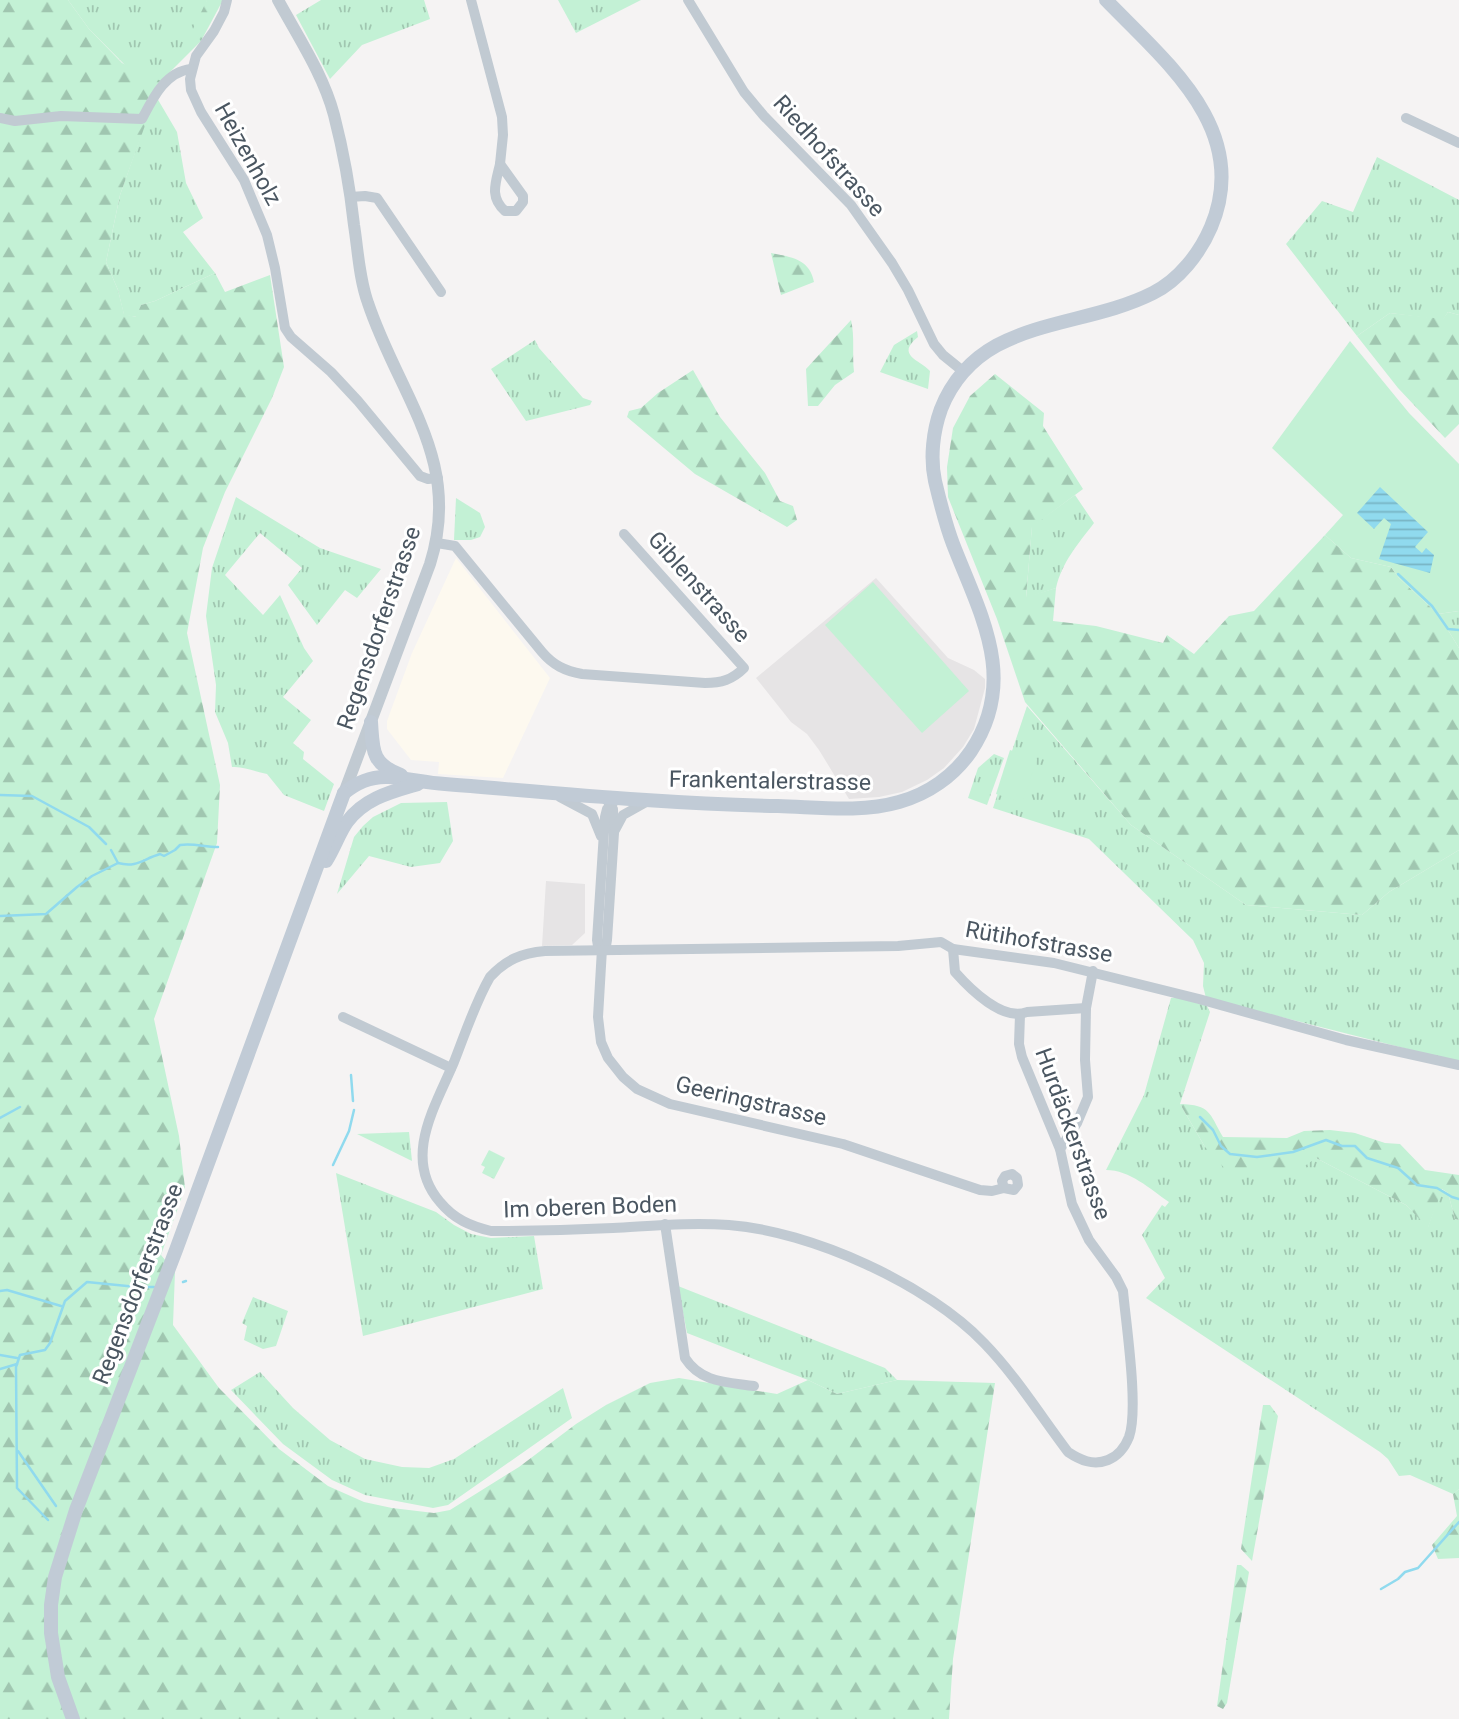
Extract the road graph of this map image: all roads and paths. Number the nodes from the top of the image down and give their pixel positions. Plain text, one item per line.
1 (228, 0) edge
2 (278, 0) edge
3 (471, 0) edge
4 (688, 0) edge
5 (1106, 0) edge
6 (191, 69) junction
7 (0, 117) edge
8 (1406, 118) dead end
9 (1459, 143) edge
10 (500, 164) dead end
11 (350, 197) junction
12 (441, 292) dead end
13 (964, 372) junction
14 (438, 478) junction
15 (624, 534) dead end
16 (437, 543) junction
17 (371, 722) junction
18 (422, 782) junction
19 (344, 793) junction
20 (553, 793) junction
21 (612, 801) junction
22 (648, 801) junction
23 (367, 802) junction
24 (614, 833) junction
25 (603, 845) junction
26 (316, 872) junction
27 (602, 949) junction
28 (953, 949) junction
29 (1093, 971) junction
30 (1086, 1008) junction
31 (1020, 1015) junction
32 (343, 1017) dead end
33 (1459, 1065) edge
34 (451, 1068) junction
35 (1060, 1149) junction
36 (1004, 1188) dead end
37 (665, 1224) junction
38 (754, 1386) dead end
39 (1022, 1387) joint
40 (73, 1719) edge

1 - 6 street
2 - 11 street, Regensdorferstrasse
3 - 10 street
4 - 13 street, Riedhofstrasse
5 - 13 main road, Frankentalerstrasse
6 - 7 street
6 - 14 street, Heizenholz
8 - 9 street
11 - 12 street
11 - 14 street, Regensdorferstrasse
13 - 22 main road, Frankentalerstrasse
14 - 16 street, Regensdorferstrasse
15 - 16 street, Giblenstrasse
16 - 17 street, Regensdorferstrasse
17 - 18 main road
17 - 19 street, Regensdorferstrasse
18 - 19 main road, Frankentalerstrasse
18 - 20 main road, Frankentalerstrasse
18 - 23 main road, Frankentalerstrasse
19 - 23 main road
19 - 26 main road, Regensdorferstrasse
20 - 21 main road, Frankentalerstrasse
20 - 25 street, Geeringstrasse
21 - 22 main road, Frankentalerstrasse
21 - 24 street, Geeringstrasse
21 - 25 street, Geeringstrasse
22 - 24 street
23 - 26 main road, Regensdorferstrasse
24 - 27 street, Geeringstrasse
25 - 27 street, Geeringstrasse
26 - 40 main road, Regensdorferstrasse
27 - 28 street, Rütihofstrasse
27 - 34 street, Im oberen Boden
27 - 36 street, Geeringstrasse
28 - 29 street, Rütihofstrasse
28 - 31 street
29 - 30 street
29 - 33 street, Rütihofstrasse
30 - 31 street
30 - 35 street
31 - 35 street, Hurdäckerstrasse
32 - 34 street
34 - 37 street, Im oberen Boden
35 - 39 street, Hurdäckerstrasse
37 - 38 street
37 - 39 street, Im oberen Boden

